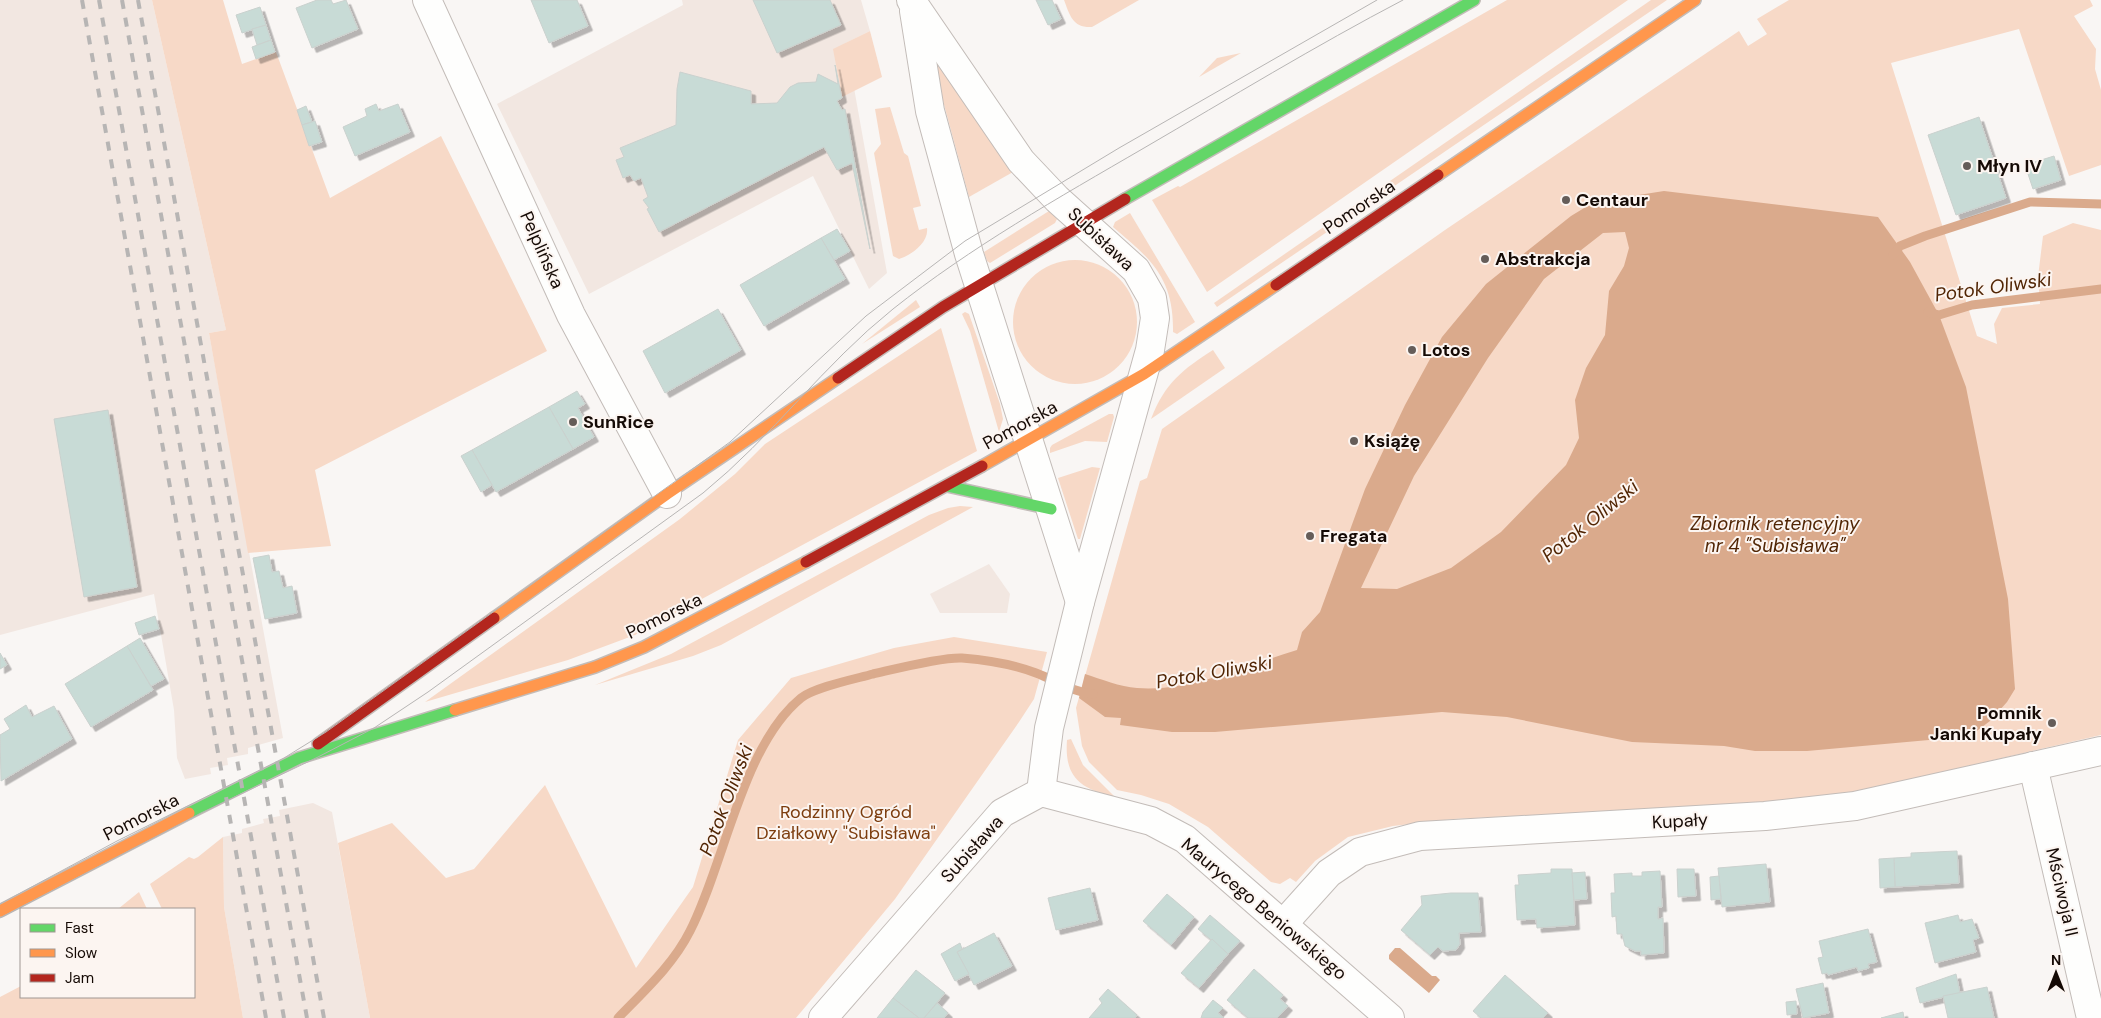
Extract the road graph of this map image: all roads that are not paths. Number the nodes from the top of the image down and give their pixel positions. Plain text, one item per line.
1 (427, 0) edge
2 (1474, 0) edge
3 (1695, 0) edge
4 (912, 1) edge
5 (1084, 224) junction
6 (979, 286) junction
7 (1144, 374) junction
8 (1029, 440) junction
9 (947, 486) junction
10 (667, 494) junction
11 (1051, 509) junction
12 (1080, 602) junction
13 (2101, 751) edge
14 (299, 758) junction
15 (2033, 766) junction
16 (1041, 792) junction
17 (0, 911) edge
18 (1284, 923) junction
19 (823, 1018) edge
20 (1390, 1018) edge
21 (2091, 1018) edge

1 - 10 street, Pelplińska
2 - 5 main road, Pomorska
3 - 7 main road, Pomorska
4 - 5 street, Subisława
4 - 6 street, Subisława
5 - 6 main road, Pomorska
5 - 7 street, Subisława
6 - 8 street, Subisława
6 - 10 main road, Pomorska
7 - 8 main road, Pomorska
7 - 12 street, Subisława
8 - 9 main road, Pomorska
8 - 11 street, Subisława
9 - 11 main road
9 - 14 main road, Pomorska
10 - 14 main road, Pomorska
11 - 12 street, Subisława
12 - 16 street, Subisława
13 - 15 street, Kupały
14 - 17 main road, Pomorska
15 - 18 street, Kupały
15 - 21 street, Mściwoja II
16 - 18 street, Maurycego Beniowskiego
16 - 19 street, Subisława
18 - 20 street, Maurycego Beniowskiego

